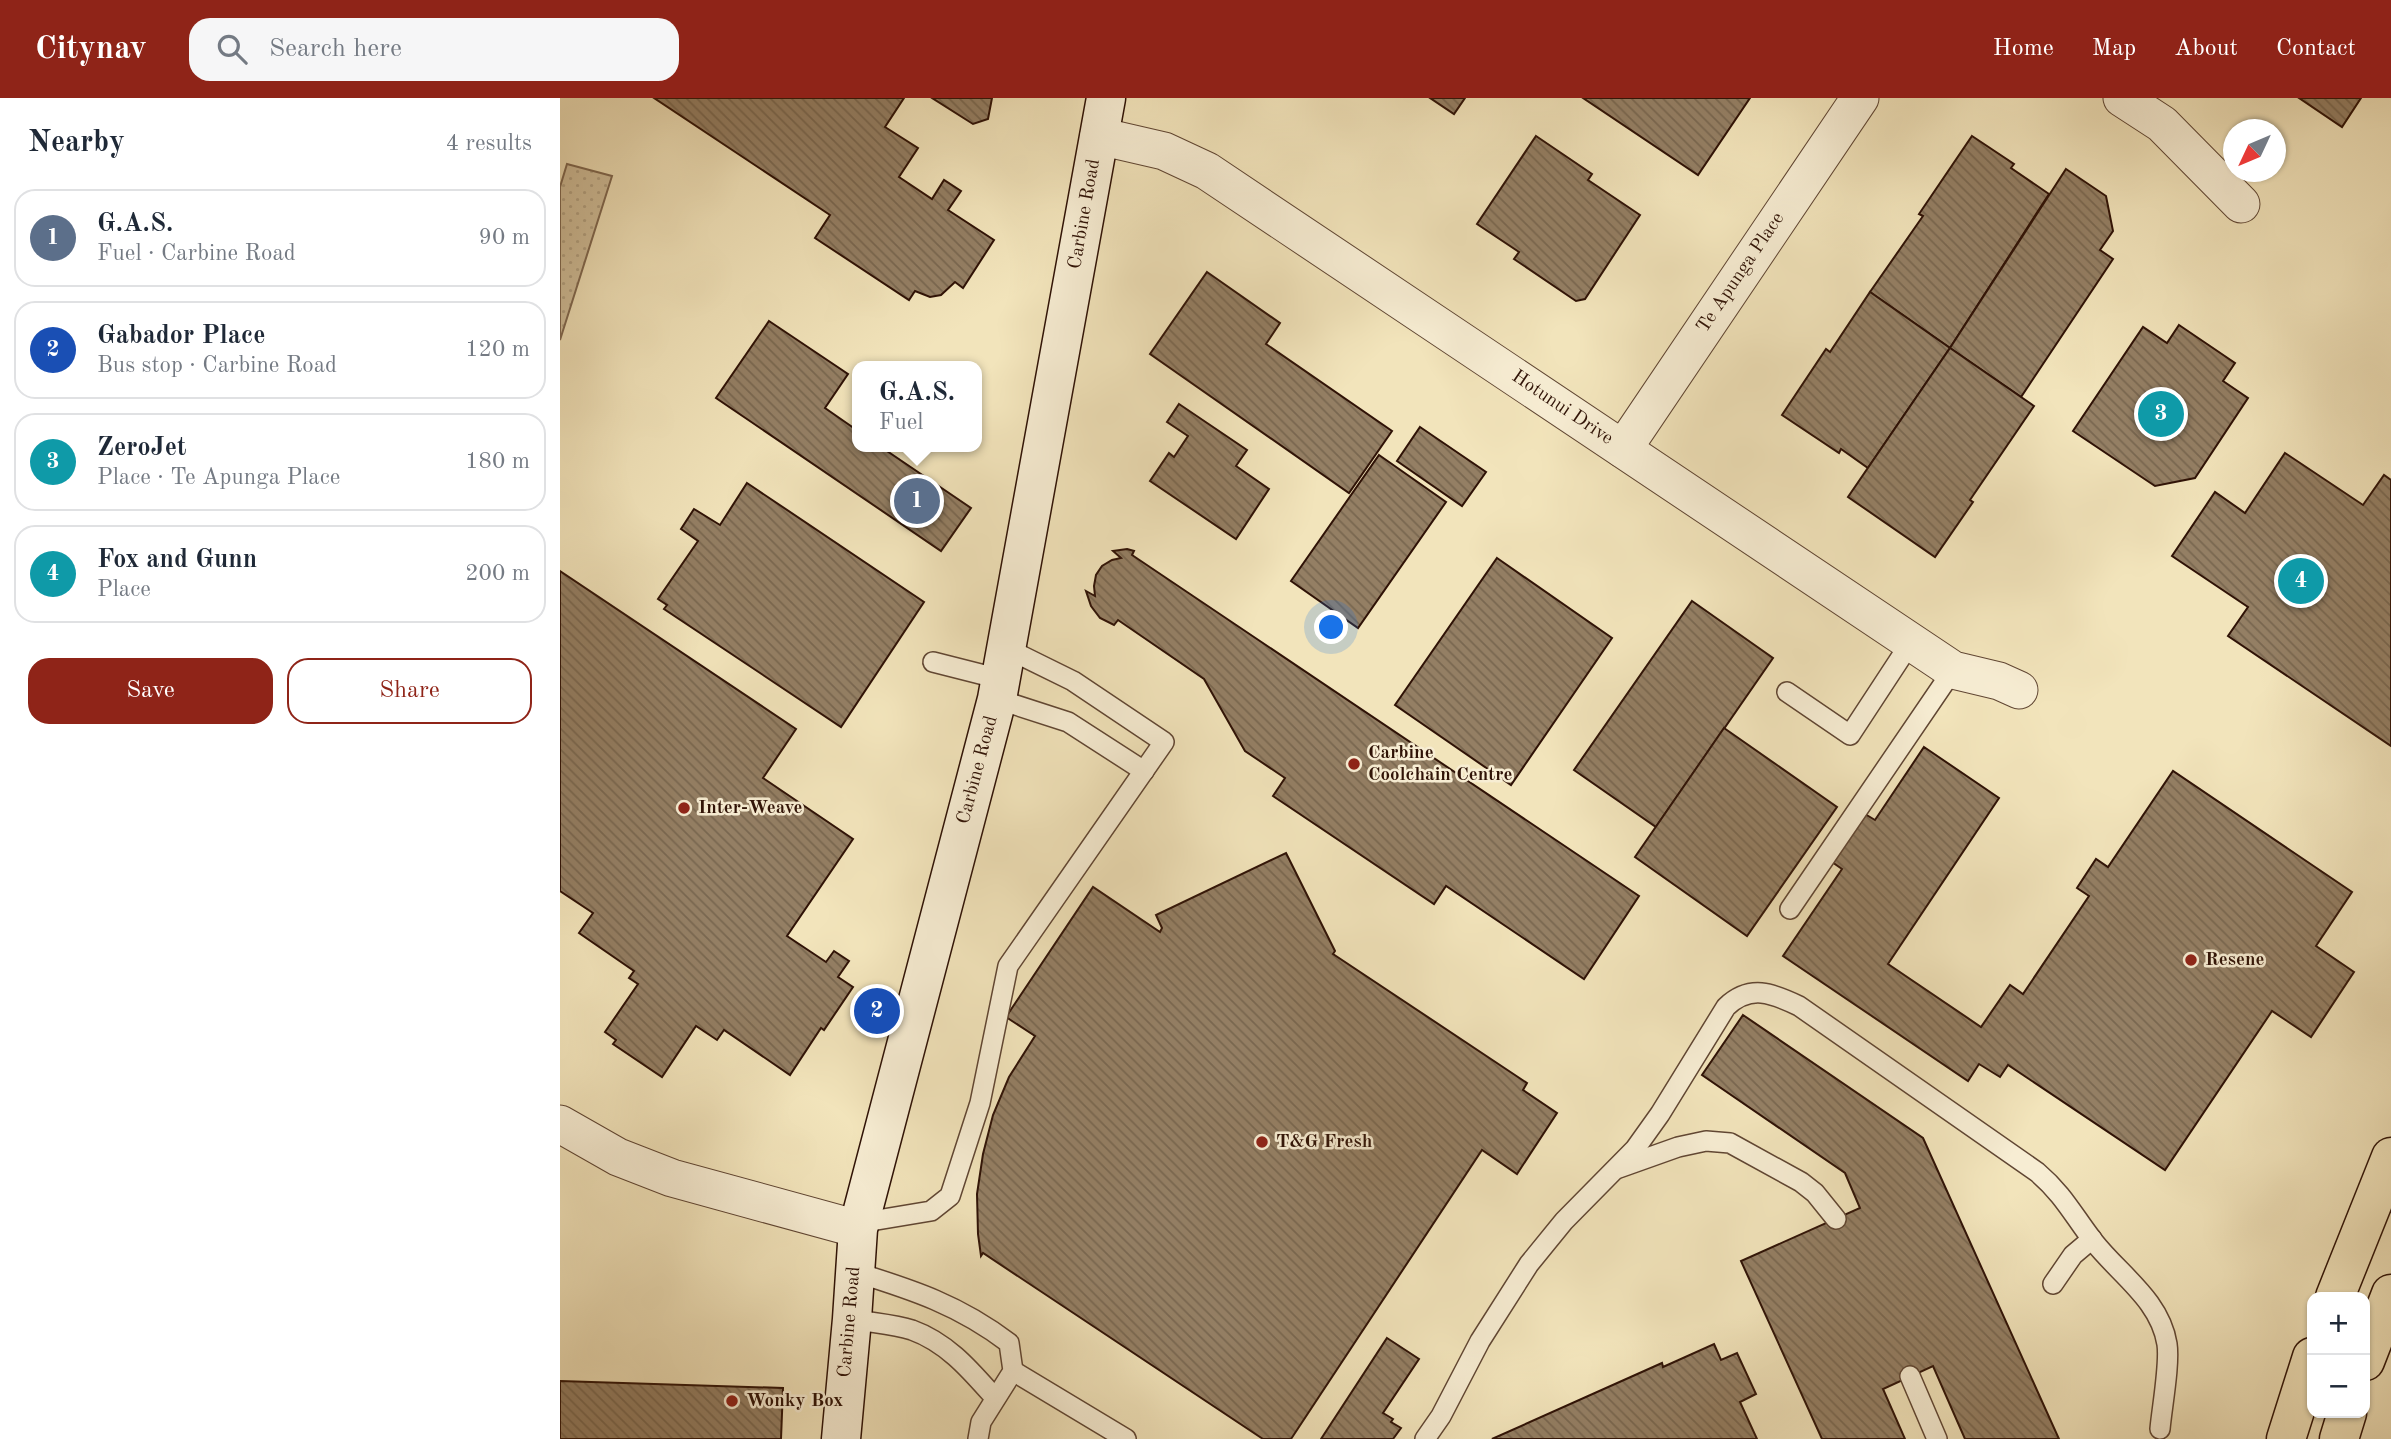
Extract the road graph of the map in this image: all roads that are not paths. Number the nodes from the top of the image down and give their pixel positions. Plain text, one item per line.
1 (1106, 98) edge
2 (1860, 98) edge
3 (2122, 98) edge
4 (1099, 136) junction
5 (2241, 204) dead end
6 (1623, 449) junction
7 (1911, 642) junction
8 (933, 662) dead end
9 (1953, 670) junction
10 (1001, 675) junction
11 (2020, 690) dead end
12 (1787, 692) dead end
13 (1143, 771) junction
14 (1790, 909) dead end
15 (560, 1124) edge
16 (2391, 1157) edge
17 (1618, 1168) junction
18 (1836, 1219) dead end
19 (859, 1226) junction
20 (2092, 1239) junction
21 (855, 1272) junction
22 (2053, 1284) dead end
23 (2337, 1292) edge
24 (2391, 1294) edge
25 (852, 1319) junction
26 (2367, 1355) edge
27 (1013, 1371) junction
28 (2307, 1373) edge
29 (1910, 1376) dead end
30 (995, 1398) junction
31 (2345, 1418) edge
32 (2160, 1429) dead end
33 (841, 1439) edge
34 (978, 1439) edge
35 (1126, 1439) edge
36 (1425, 1439) edge
37 (1937, 1439) edge
38 (2286, 1439) edge
39 (2339, 1439) edge

1 - 4 main road, Carbine Road
2 - 6 street, Te Apunga Place
3 - 5 street
4 - 6 street, Hotunui Drive
4 - 10 main road, Carbine Road
6 - 7 street, Hotunui Drive
7 - 9 street, Hotunui Drive
7 - 12 lane
8 - 10 lane
9 - 11 street, Hotunui Drive
9 - 14 lane
10 - 13 lane
10 - 13 lane
10 - 19 main road, Carbine Road
13 - 19 lane
15 - 19 street
16 - 23 highway
17 - 18 lane
17 - 20 lane
17 - 36 lane
19 - 21 main road, Carbine Road
20 - 22 lane
20 - 32 lane
21 - 25 main road, Carbine Road
21 - 27 lane
24 - 26 highway
25 - 30 lane
25 - 33 main road, Carbine Road
27 - 30 lane
27 - 35 lane
28 - 38 highway
29 - 37 lane
30 - 34 lane
31 - 39 highway

